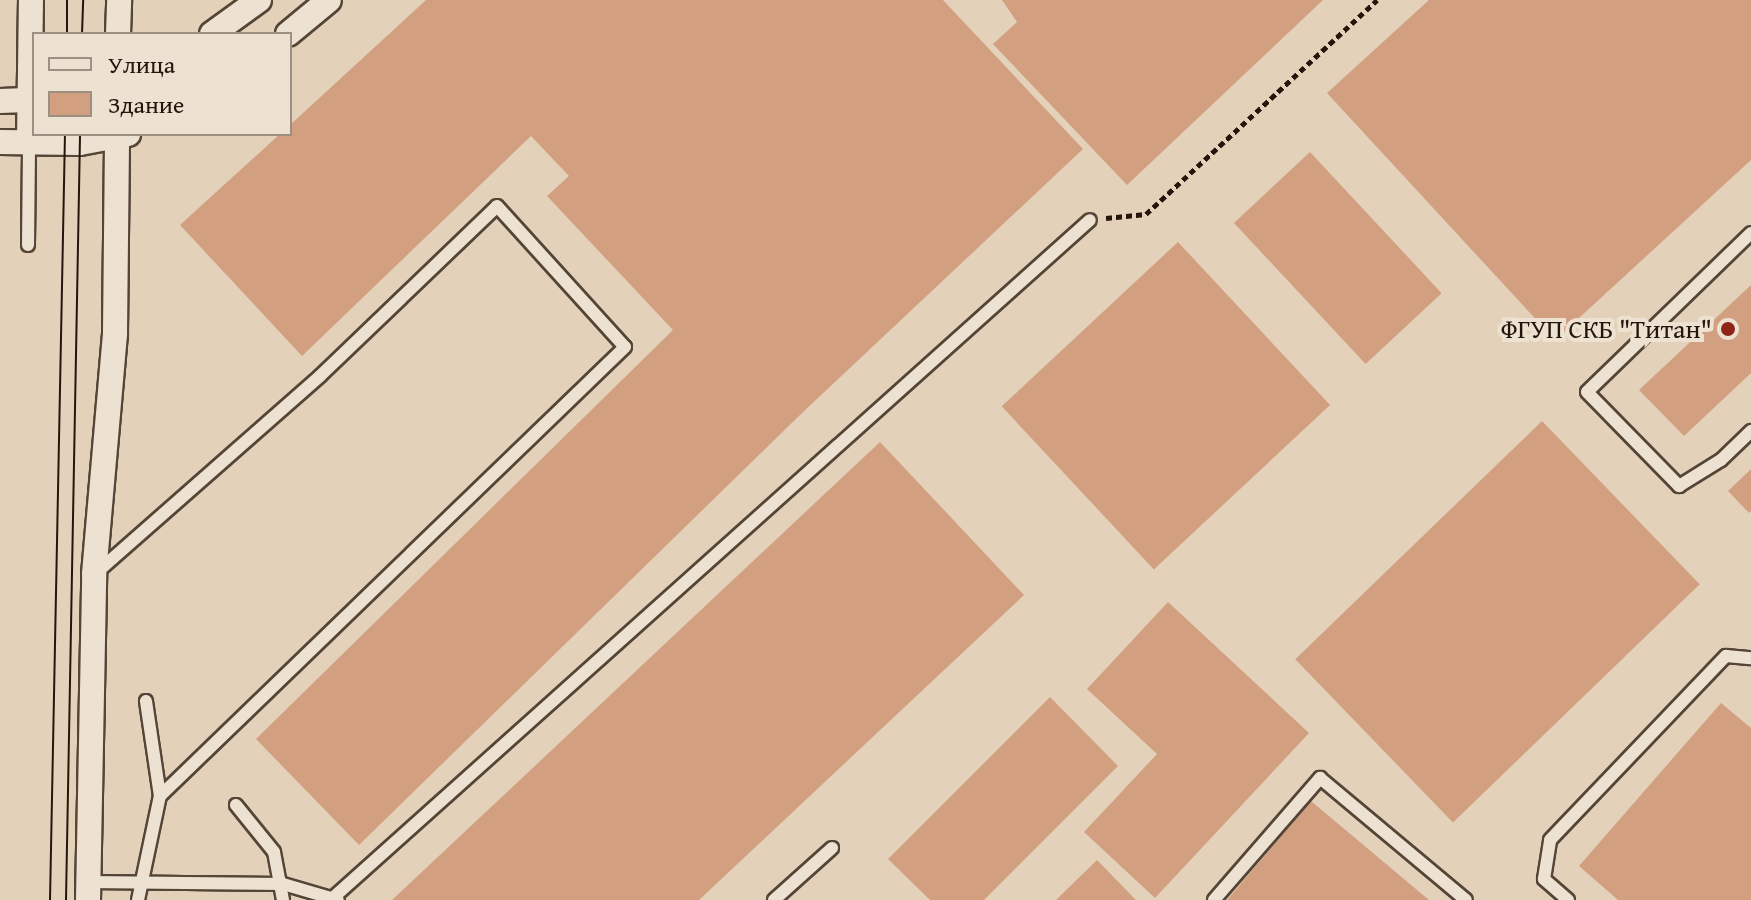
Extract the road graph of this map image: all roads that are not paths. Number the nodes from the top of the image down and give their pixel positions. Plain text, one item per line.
1 (31, 0) edge
2 (119, 0) edge
3 (259, 0) edge
4 (329, 0) edge
5 (118, 32) edge
6 (215, 32) edge
7 (290, 32) edge
8 (0, 101) edge
9 (32, 101) edge
10 (121, 136) edge
11 (0, 142) edge
12 (29, 142) junction
13 (1090, 220) road end
14 (1751, 233) edge
15 (28, 245) dead end
16 (1751, 431) edge
17 (94, 574) junction
18 (1751, 658) edge
19 (146, 701) dead end
20 (160, 796) junction
21 (236, 805) dead end
22 (832, 848) dead end
23 (138, 882) junction
24 (283, 884) junction
25 (88, 891) edge
26 (336, 898) edge
27 (138, 900) edge
28 (283, 900) edge
29 (774, 900) edge
30 (1214, 900) edge
31 (1466, 900) edge
32 (1568, 900) edge

1 - 9 street
2 - 5 street
3 - 6 street
4 - 7 street
8 - 9 street
9 - 12 street
10 - 12 street
10 - 17 street
11 - 12 street
12 - 15 lane
13 - 26 lane
14 - 16 lane
17 - 20 lane
17 - 25 street
18 - 32 lane
19 - 20 lane
20 - 23 lane
21 - 24 lane
22 - 29 lane
23 - 24 lane
23 - 25 lane
23 - 27 lane
24 - 26 lane
24 - 28 lane
30 - 31 lane

